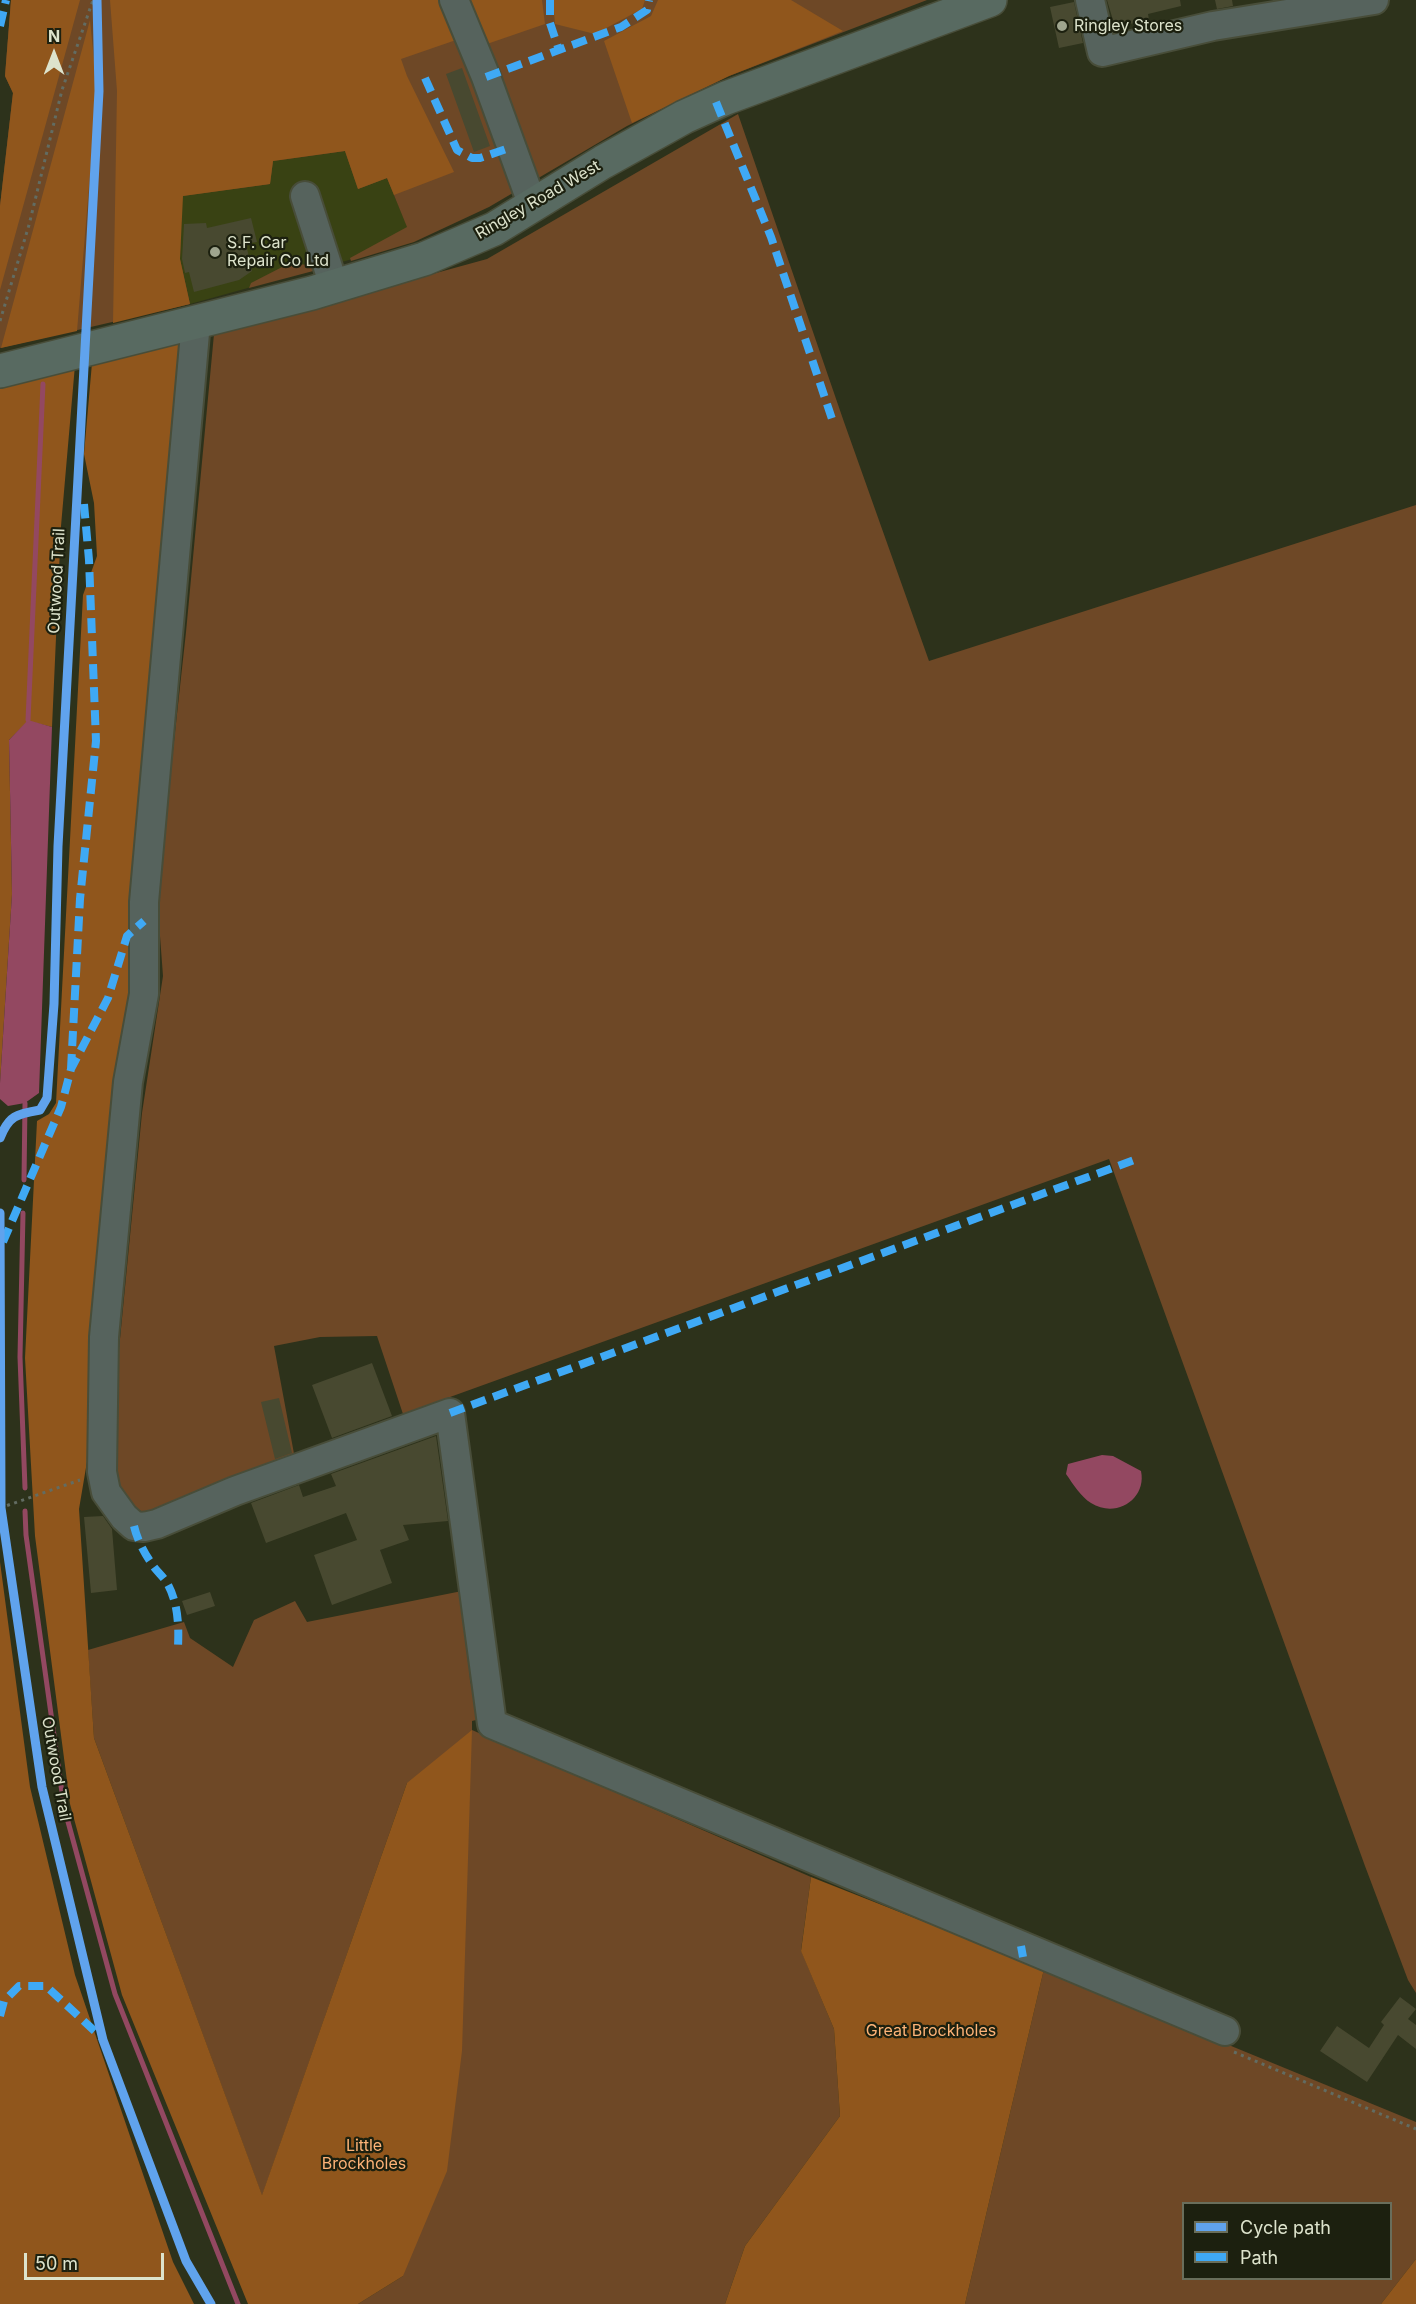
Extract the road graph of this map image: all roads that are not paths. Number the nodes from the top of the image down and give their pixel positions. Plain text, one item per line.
1 (454, 0) edge
2 (990, 0) edge
3 (1090, 0) edge
4 (1374, 0) edge
5 (1243, 10) edge
6 (305, 196) dead end
7 (533, 206) junction
8 (334, 286) junction
9 (196, 322) junction
10 (0, 371) edge
11 (1225, 2031) dead end

1 - 7 lane
2 - 7 main road, Ringley Road West
3 - 5 lane
4 - 5 lane
6 - 8 lane
7 - 8 main road, Ringley Road West
8 - 9 main road, Ringley Road West
9 - 10 main road, Ringley Road West
9 - 11 lane

